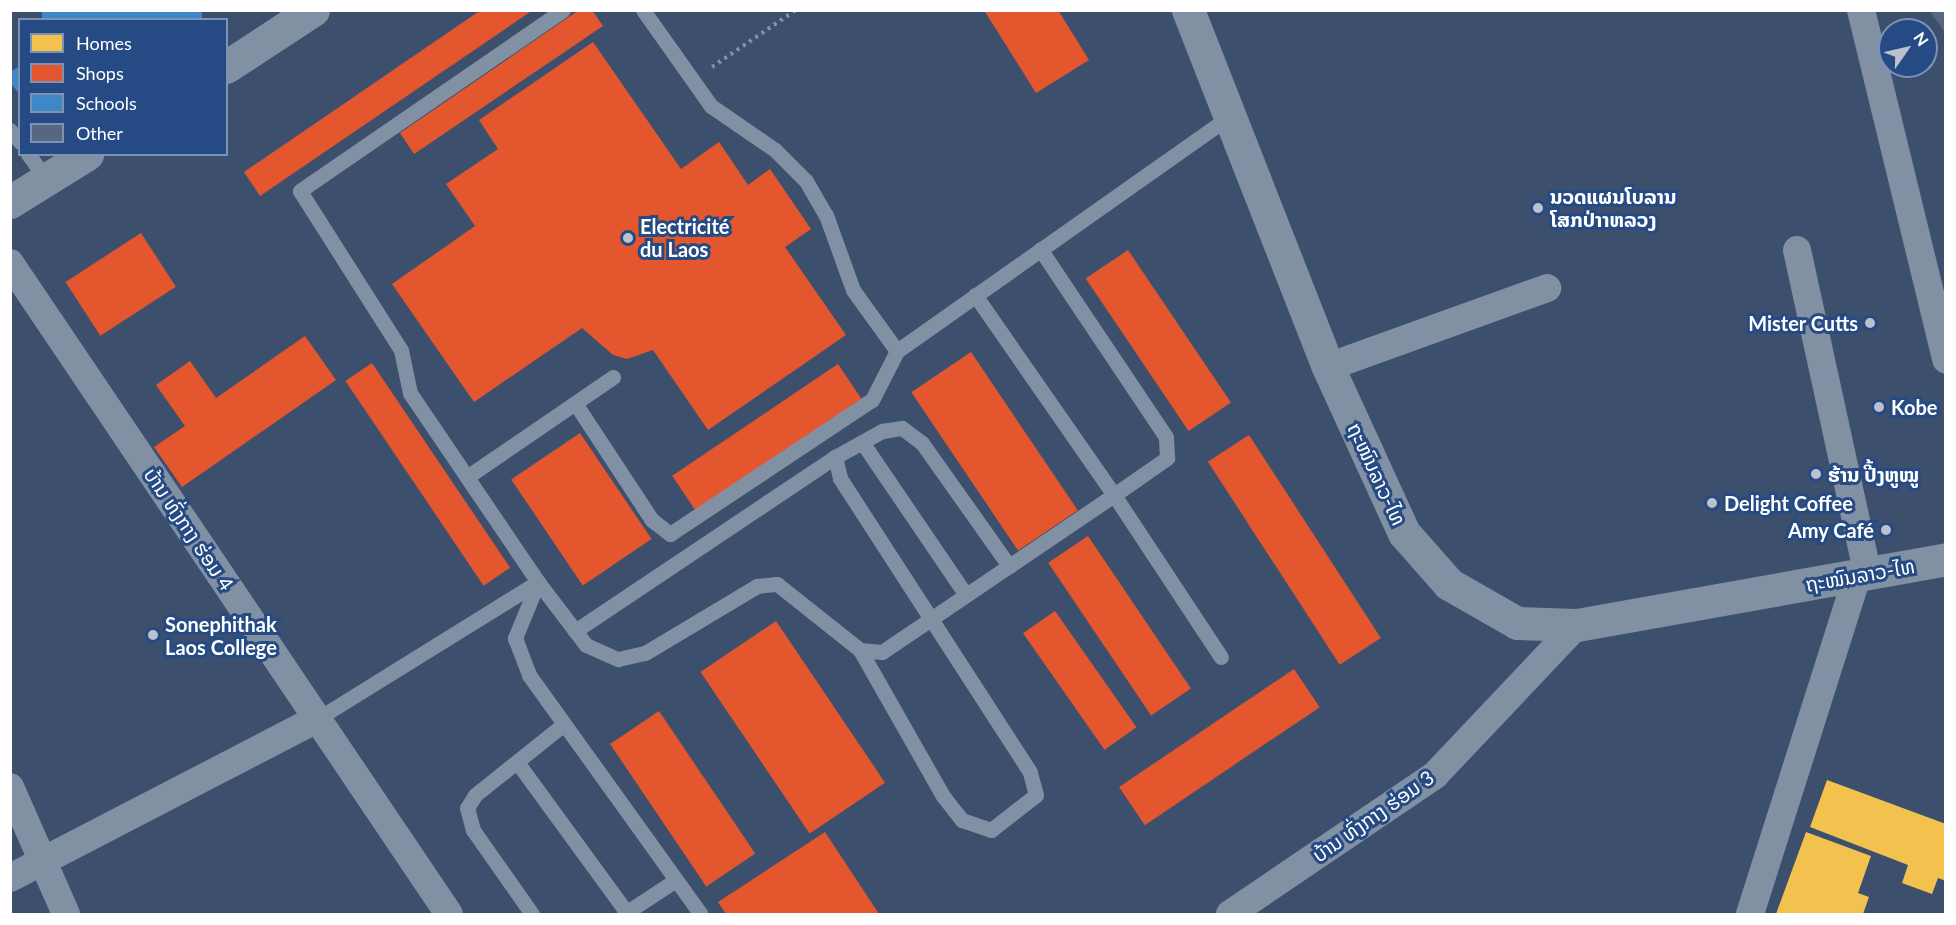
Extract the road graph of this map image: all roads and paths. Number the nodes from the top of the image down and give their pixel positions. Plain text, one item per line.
1 (313, 10) edge
2 (563, 10) edge
3 (643, 10) edge
4 (796, 10) edge
5 (1188, 10) edge
6 (1861, 10) edge
7 (228, 66) edge
8 (696, 78) junction
9 (1230, 116) junction
10 (79, 156) edge
11 (38, 167) edge
12 (10, 202) edge
13 (1040, 249) junction
14 (1797, 250) dead end
15 (10, 262) edge
16 (1547, 288) dead end
17 (975, 295) junction
18 (897, 351) junction
19 (1946, 360) edge
20 (1328, 367) junction
21 (613, 377) dead end
22 (575, 403) junction
23 (862, 442) junction
24 (835, 457) junction
25 (467, 477) junction
26 (1114, 495) junction
27 (1946, 559) edge
28 (1009, 566) junction
29 (1863, 575) junction
30 (538, 582) junction
31 (966, 595) junction
32 (930, 619) junction
33 (1577, 625) junction
34 (575, 631) junction
35 (860, 650) junction
36 (1221, 657) dead end
37 (317, 719) junction
38 (564, 724) junction
39 (517, 762) junction
40 (10, 787) edge
41 (45, 861) junction
42 (10, 878) edge
43 (676, 880) junction
44 (626, 914) edge
45 (66, 915) edge
46 (449, 915) edge
47 (531, 915) edge
48 (701, 915) edge
49 (1230, 915) edge
50 (1750, 915) edge

1 - 7 street
2 - 25 lane
3 - 8 lane
4 - 8 path
5 - 9 street, ຖະໜົນລາວ-ໄທ
6 - 19 street
8 - 18 lane
9 - 13 lane
9 - 20 street, ຖະໜົນລາວ-ໄທ
10 - 11 street
11 - 12 street
13 - 17 lane
13 - 26 lane
14 - 29 street
15 - 37 street, ບ້ານ ທົ່ງກາງ ຮ່ອມ 4
16 - 20 street
17 - 18 lane
17 - 26 lane
18 - 22 lane
20 - 33 street, ຖະໜົນລາວ-ໄທ
21 - 22 lane
22 - 25 lane
23 - 24 lane
23 - 28 lane
23 - 31 lane
24 - 32 lane
24 - 34 lane
25 - 30 lane
26 - 28 lane
26 - 36 lane
27 - 29 street, ຖະໜົນລາວ-ໄທ
28 - 31 lane
29 - 33 street, ຖະໜົນລາວ-ໄທ
29 - 50 street
30 - 34 lane
30 - 37 lane
30 - 38 lane
31 - 32 lane
32 - 35 lane
32 - 35 lane
33 - 49 street, ບ້ານ ທົ່ງກາງ ຮ່ອມ 3
34 - 35 lane
37 - 41 street
37 - 46 street, ບ້ານ ທົ່ງກາງ ຮ່ອມ 4
38 - 39 lane
38 - 43 lane
39 - 44 lane
39 - 47 lane
40 - 41 street
41 - 42 street
41 - 45 street
43 - 44 lane
43 - 48 lane

